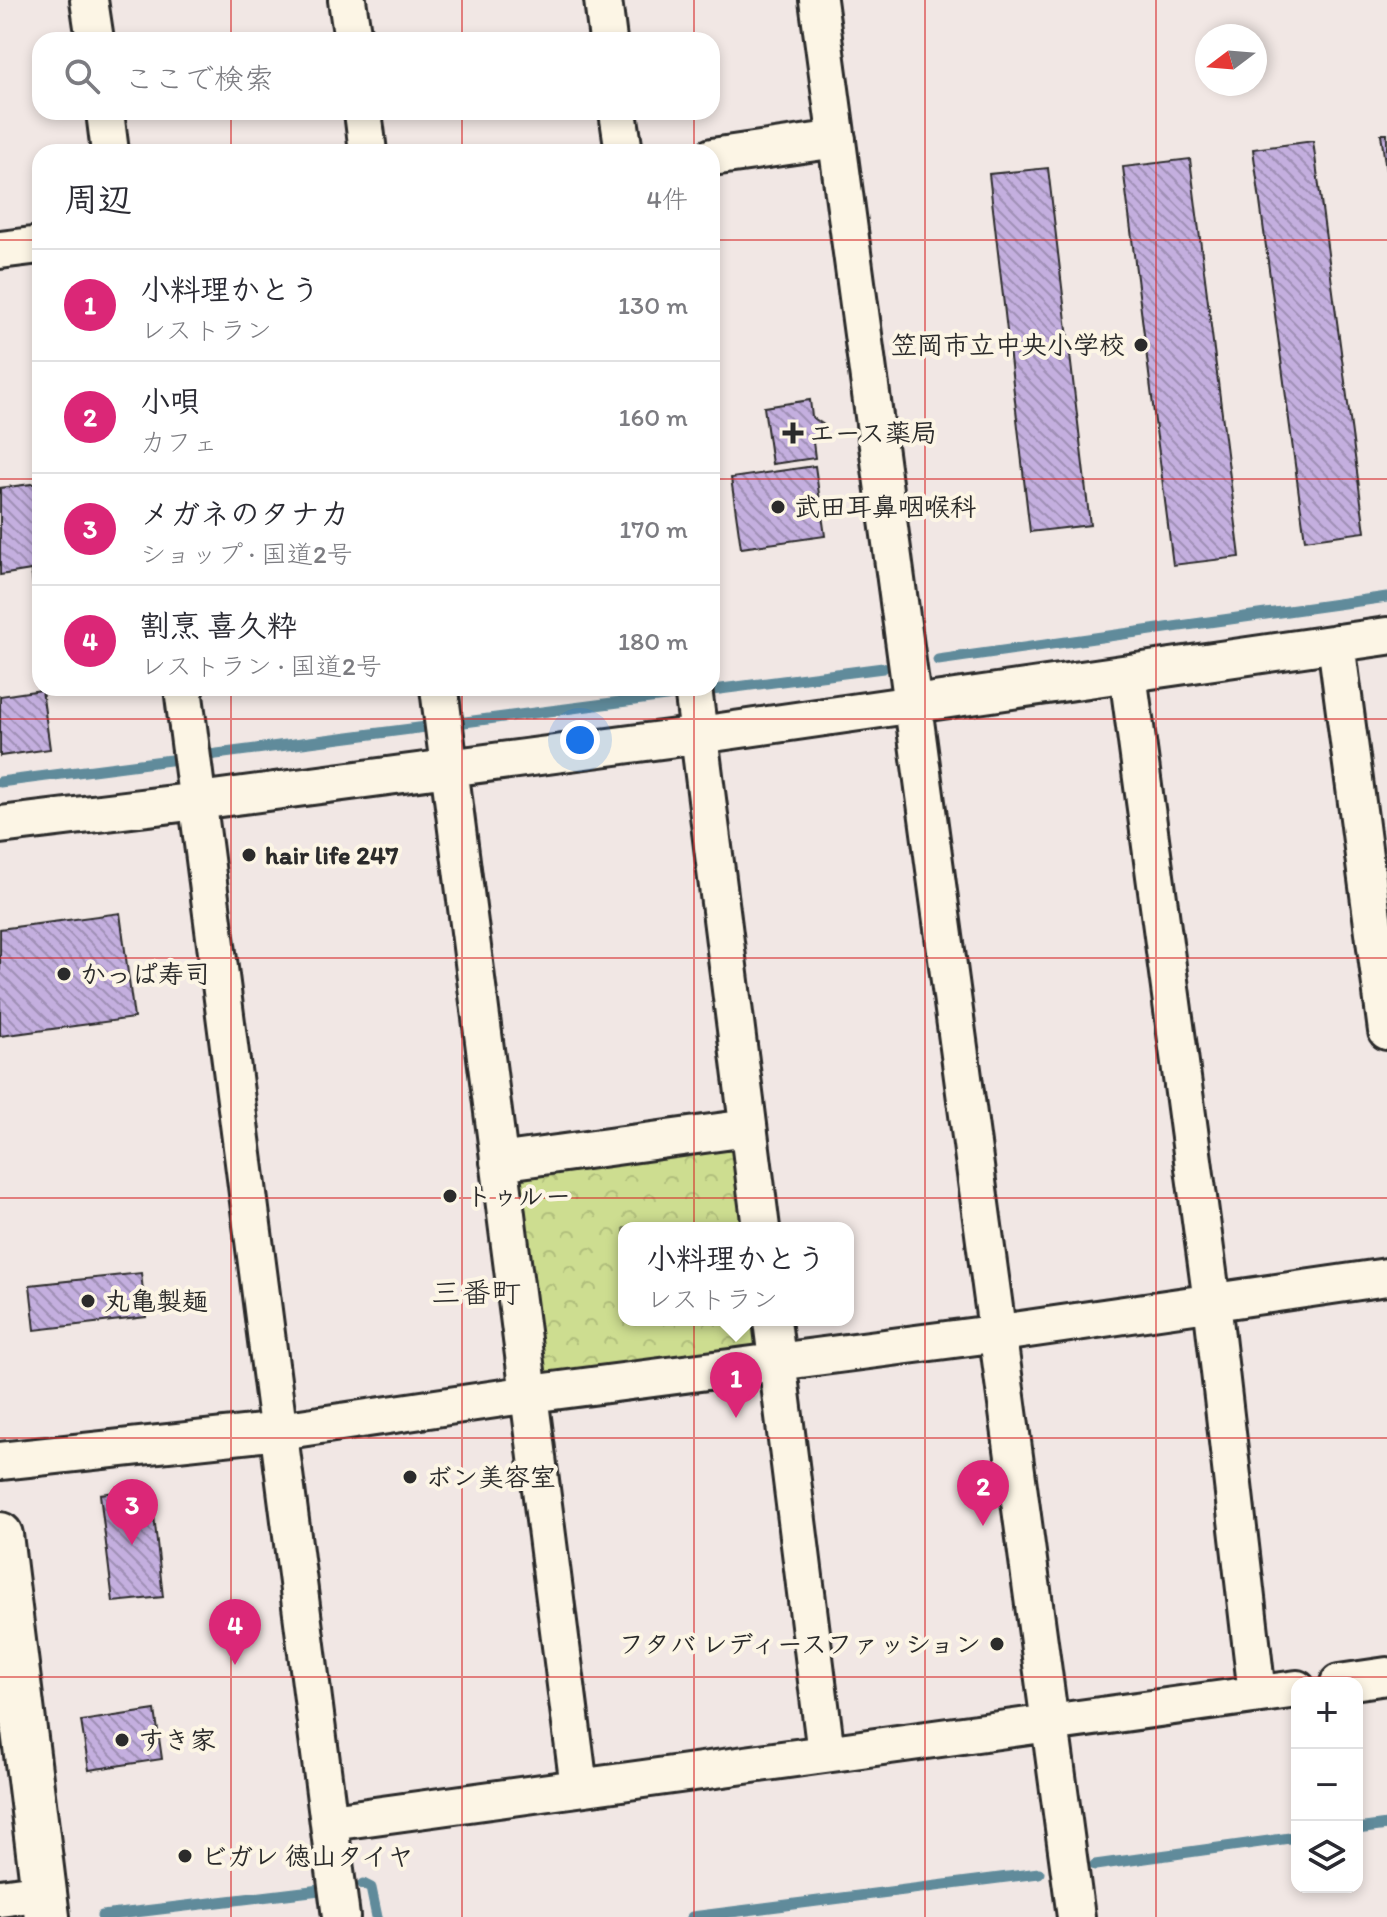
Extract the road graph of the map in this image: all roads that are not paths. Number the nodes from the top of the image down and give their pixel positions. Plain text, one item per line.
1 (89, 0) edge
2 (347, 0) edge
3 (603, 0) edge
4 (818, 0) edge
5 (94, 32) edge
6 (352, 32) edge
7 (607, 32) edge
8 (106, 120) edge
9 (364, 120) edge
10 (619, 120) edge
11 (837, 139) junction
12 (109, 144) edge
13 (367, 144) edge
14 (623, 144) edge
15 (720, 156) edge
16 (32, 246) edge
17 (0, 250) edge
18 (1387, 636) edge
19 (1336, 643) junction
20 (1128, 674) junction
21 (184, 696) edge
22 (912, 705) junction
23 (696, 709) edge
24 (444, 727) edge
25 (194, 772) junction
26 (0, 825) edge
27 (1387, 1031) edge
28 (748, 1128) junction
29 (499, 1162) junction
30 (760, 1222) edge
31 (1387, 1277) edge
32 (1212, 1302) junction
33 (773, 1326) edge
34 (1000, 1333) junction
35 (777, 1360) junction
36 (530, 1394) junction
37 (280, 1431) junction
38 (0, 1461) edge
39 (0, 1535) edge
40 (1387, 1676) edge
41 (1363, 1680) edge
42 (1291, 1690) edge
43 (1257, 1694) junction
44 (1050, 1722) junction
45 (826, 1753) junction
46 (579, 1787) junction
47 (331, 1822) junction
48 (0, 1898) edge
49 (45, 1905) edge
50 (341, 1917) edge
51 (1076, 1917) edge

1 - 5 street
2 - 6 street
3 - 7 street
4 - 11 street
8 - 12 street
9 - 13 street
10 - 14 street
11 - 15 street
11 - 22 street
16 - 17 street
18 - 19 street
19 - 20 street
19 - 27 street
20 - 22 street
20 - 32 street
21 - 25 street
22 - 23 street
22 - 34 street
23 - 24 street
23 - 28 street
24 - 25 street
24 - 29 street
25 - 26 street
25 - 37 street
28 - 29 street
28 - 30 street
29 - 36 street
31 - 32 street
32 - 34 street
32 - 43 street
33 - 35 street
34 - 35 street
34 - 44 street
35 - 36 street
35 - 45 street
36 - 37 street
36 - 46 street
37 - 38 street
37 - 47 street
39 - 49 highway
40 - 41 street
42 - 43 street
43 - 44 street
44 - 45 street
44 - 51 street
45 - 46 street
46 - 47 street
47 - 50 street
48 - 49 street

